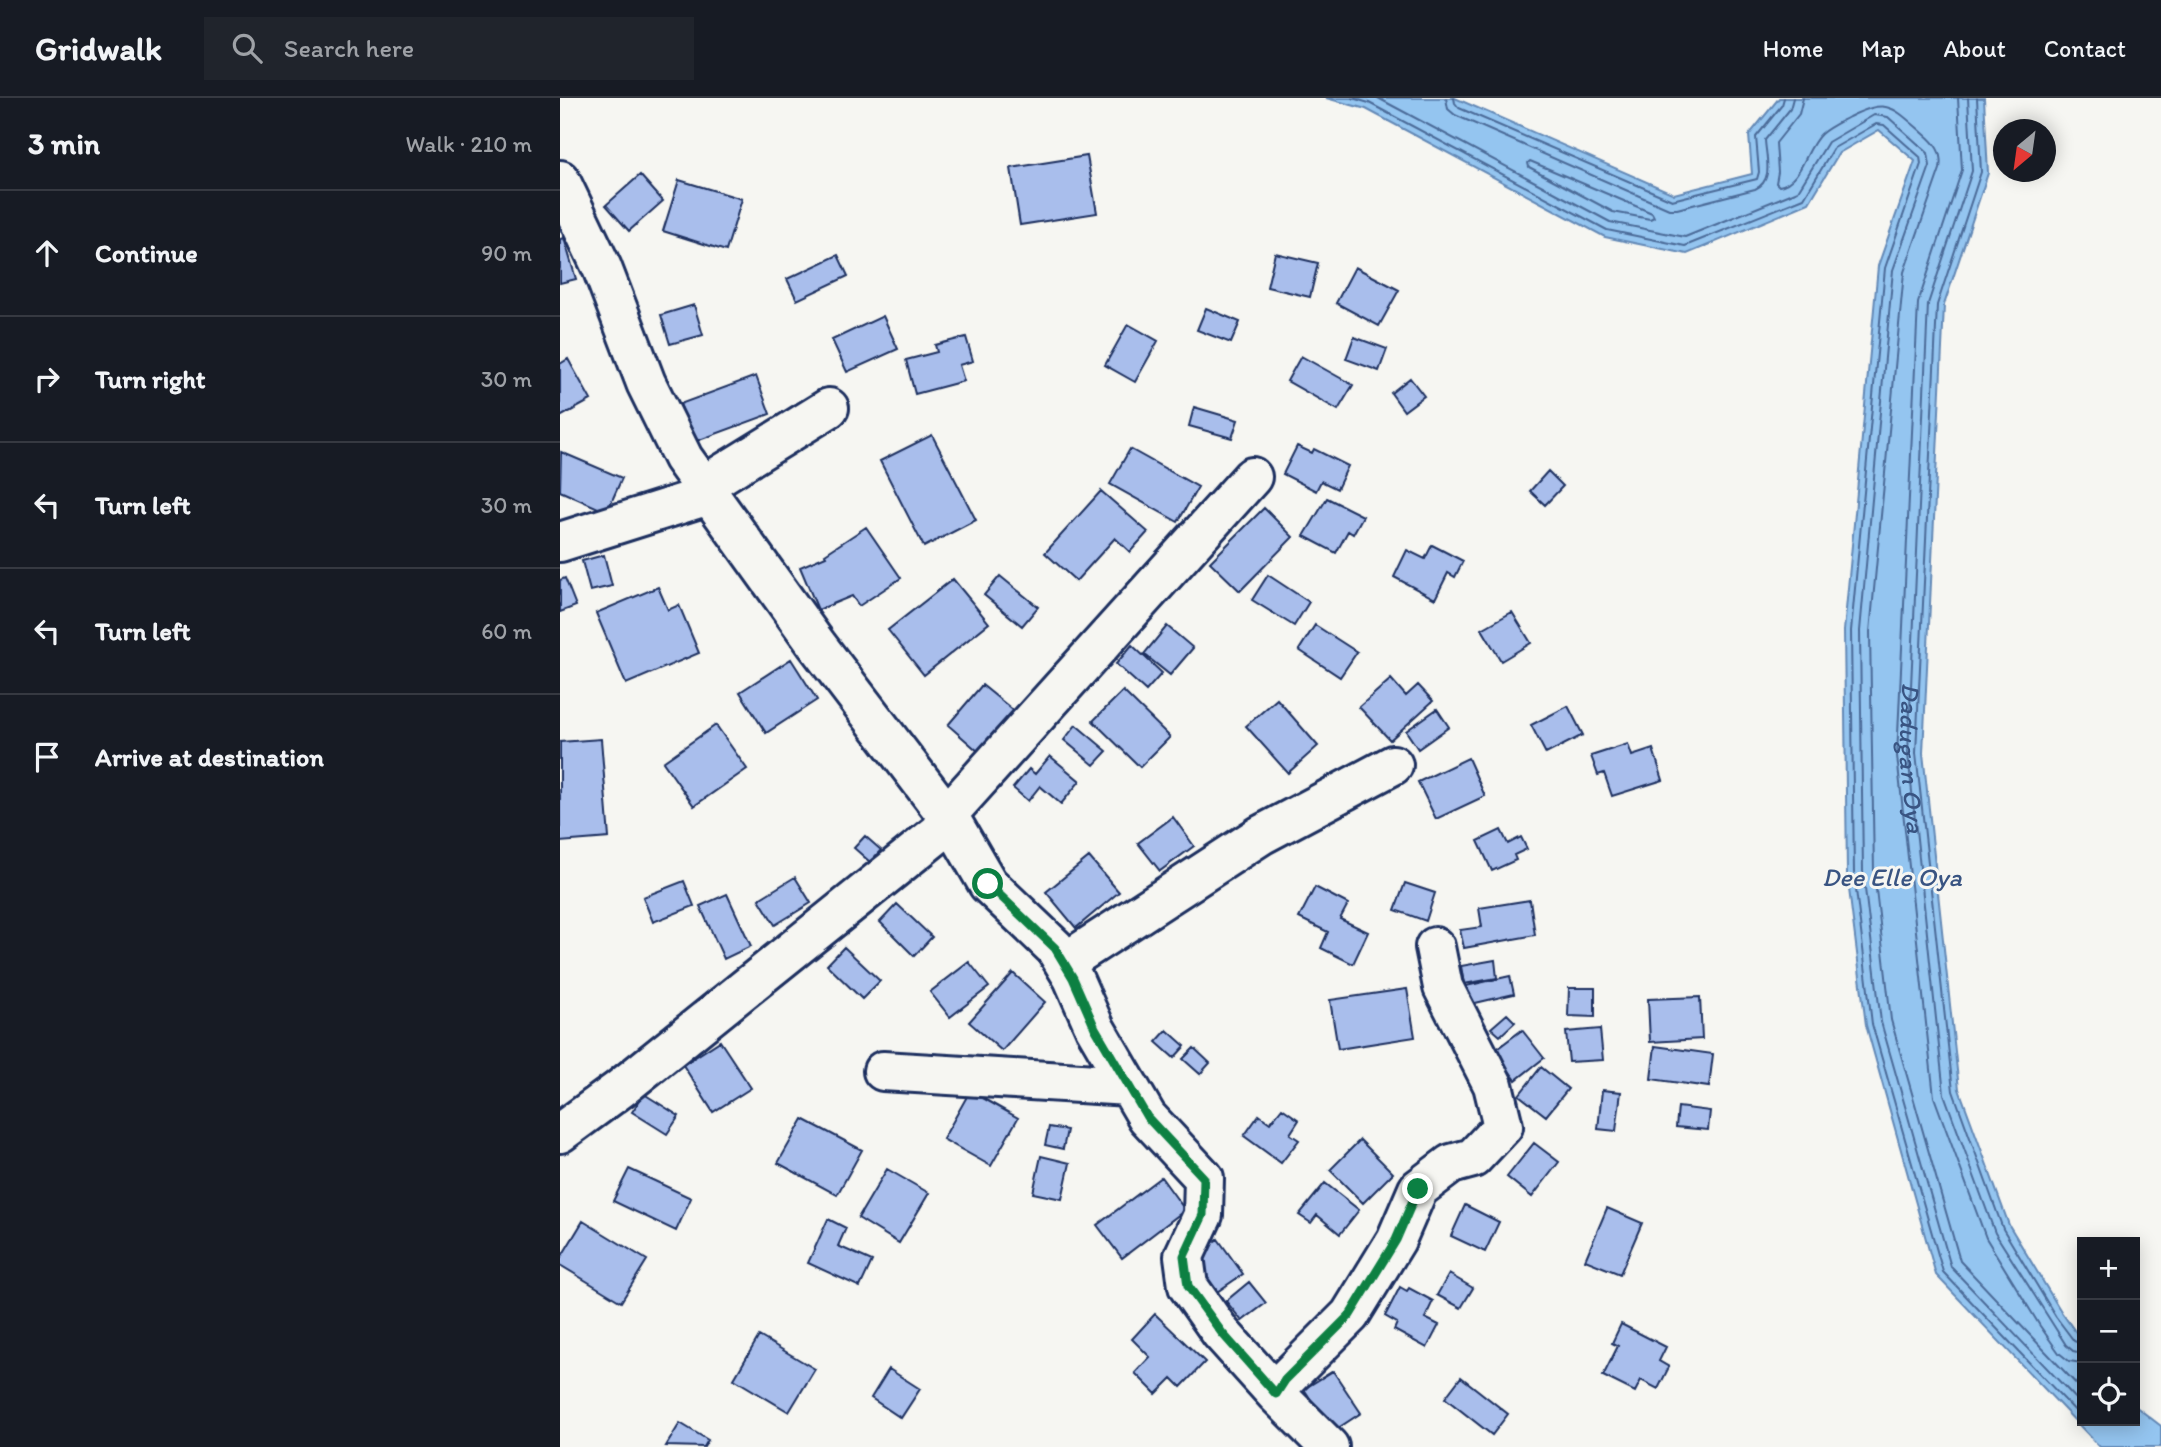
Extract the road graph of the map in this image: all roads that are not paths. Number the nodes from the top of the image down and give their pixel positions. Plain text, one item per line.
1 (560, 180) edge
2 (829, 408) dead end
3 (1252, 477) dead end
4 (706, 491) junction
5 (560, 542) edge
6 (1393, 765) dead end
7 (949, 819) junction
8 (1435, 947) dead end
9 (1064, 963) junction
10 (883, 1071) dead end
11 (1129, 1086) junction
12 (560, 1133) edge
13 (1276, 1394) junction
14 (1329, 1447) edge

1 - 4 street
2 - 4 street
3 - 7 street
4 - 5 street
4 - 7 street
6 - 9 street
7 - 9 street
7 - 12 street
8 - 13 street
9 - 11 street
10 - 11 street
11 - 13 street
13 - 14 street

